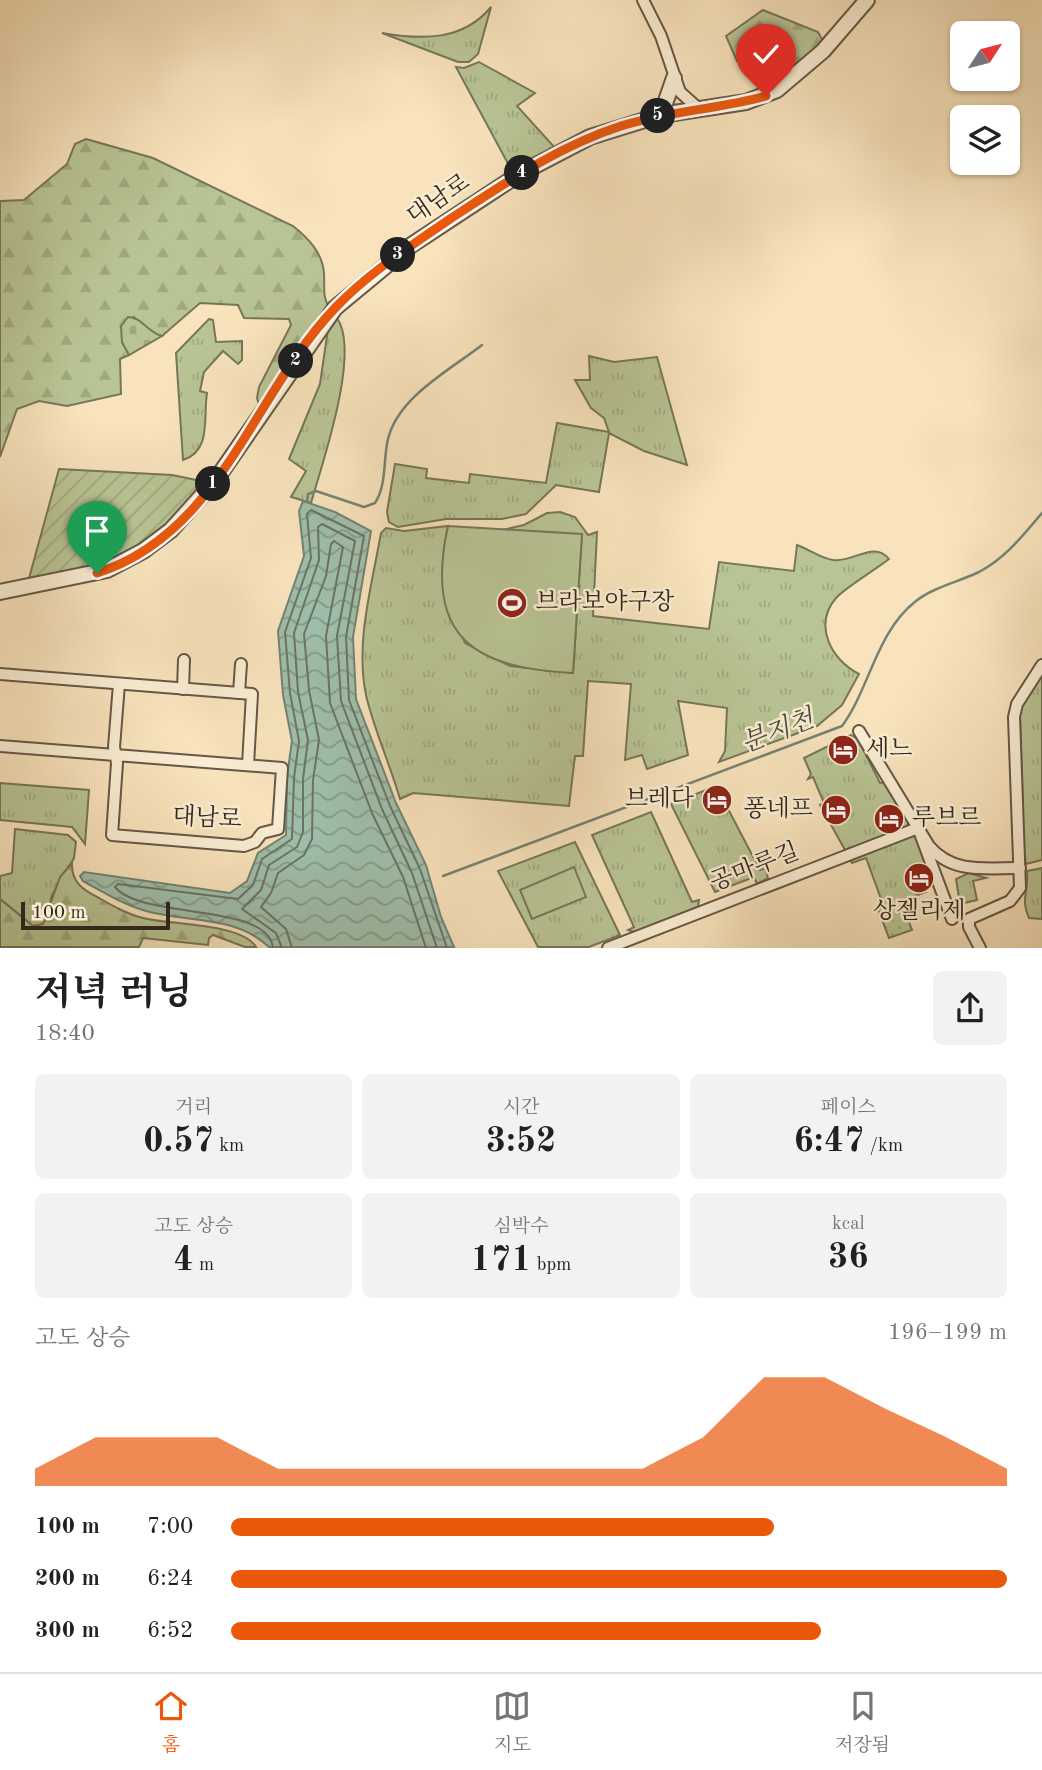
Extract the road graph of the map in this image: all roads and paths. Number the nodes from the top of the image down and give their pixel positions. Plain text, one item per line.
1 (643, 0) edge
2 (867, 0) edge
3 (674, 78) junction
4 (699, 109) junction
5 (661, 116) junction
6 (0, 592) edge
7 (184, 660) dead end
8 (241, 664) dead end
9 (1042, 664) edge
10 (0, 674) edge
11 (119, 684) junction
12 (183, 688) junction
13 (239, 693) junction
14 (859, 731) dead end
15 (0, 746) edge
16 (116, 755) junction
17 (248, 765) junction
18 (918, 828) junction
19 (1020, 868) junction
20 (952, 919) dead end
21 (608, 947) edge
22 (980, 947) edge

1 - 3 street
2 - 4 street, 대남로
3 - 4 street
3 - 5 street
4 - 5 street, 대남로
5 - 6 street, 대남로
7 - 12 street
8 - 13 street
9 - 19 street
10 - 11 street
11 - 12 street
11 - 16 street, 대남로
12 - 13 street
13 - 17 street
14 - 18 street
15 - 16 street, 대남로
16 - 17 street, 대남로
16 - 17 street, 대남로
18 - 19 street
18 - 20 street
18 - 21 street, 공마루길
19 - 22 street

